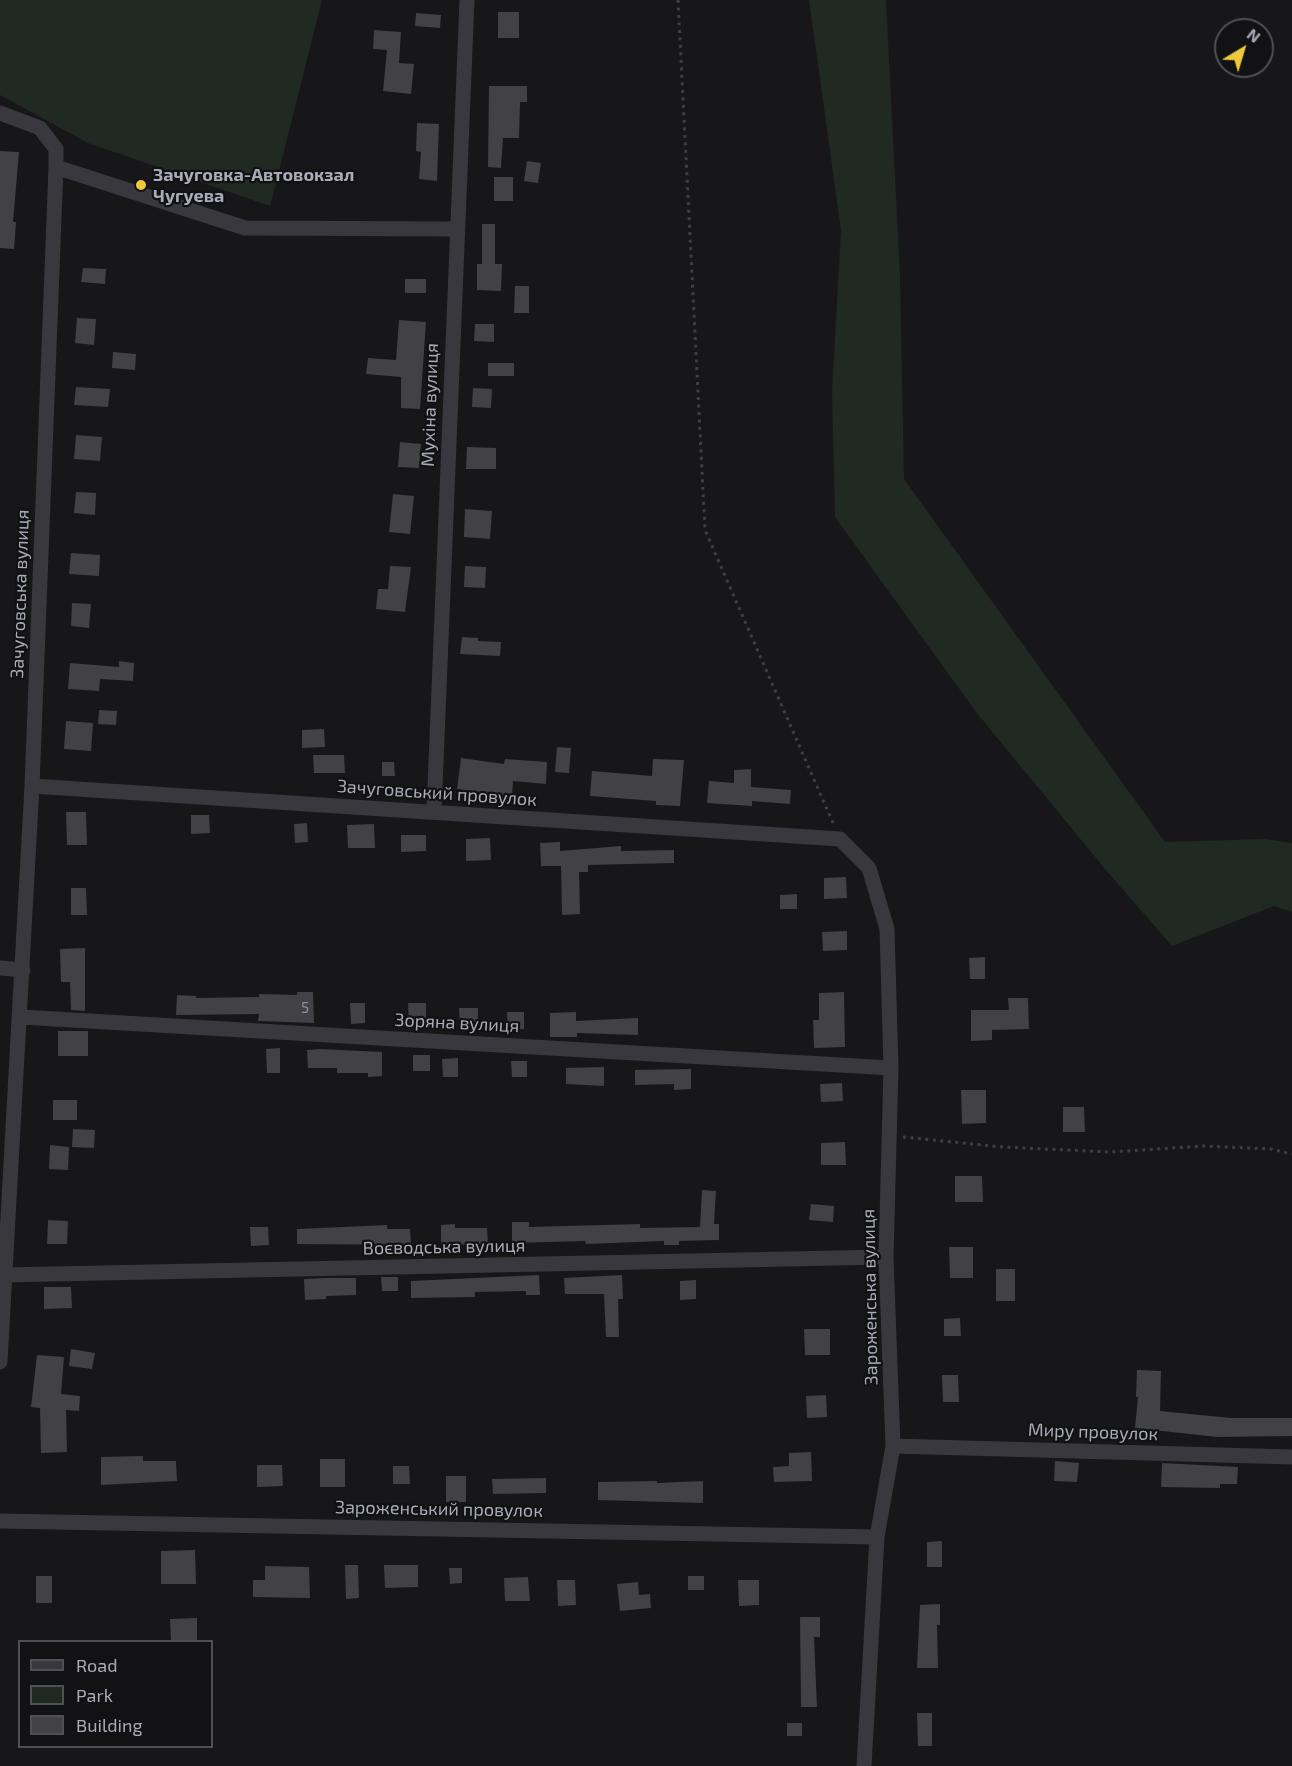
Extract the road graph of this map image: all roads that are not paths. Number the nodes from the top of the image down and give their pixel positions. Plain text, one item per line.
1 (467, 0) edge
2 (0, 113) edge
3 (57, 166) junction
4 (456, 229) junction
5 (32, 786) junction
6 (434, 813) junction
7 (840, 839) joint
8 (0, 968) edge
9 (23, 970) junction
10 (21, 1017) junction
11 (891, 1068) junction
12 (886, 1257) junction
13 (3, 1275) junction
14 (0, 1362) edge
15 (893, 1446) junction
16 (1292, 1457) edge
17 (0, 1521) edge
18 (877, 1537) junction
19 (864, 1766) edge

1 - 4 street, Мухіна вулиця
2 - 3 street, Зачуговська вулиця
3 - 4 street
3 - 5 street, Зачуговська вулиця
4 - 6 street, Мухіна вулиця
5 - 6 street, Зачуговський провулок
5 - 9 street, Зачуговська вулиця
6 - 7 street, Зачуговський провулок
7 - 11 street, Зароженська вулиця
8 - 9 street
9 - 10 street, Зачуговська вулиця
10 - 11 street, Зоряна вулиця
10 - 13 street, Зачуговська вулиця
11 - 12 street, Зароженська вулиця
12 - 13 street, Воєводська вулиця
12 - 15 street, Зароженська вулиця
13 - 14 street, Зачуговська вулиця
15 - 16 street, Миру провулок
15 - 18 street, Зароженська вулиця
17 - 18 street, Зароженський провулок
18 - 19 street, Зароженська вулиця

